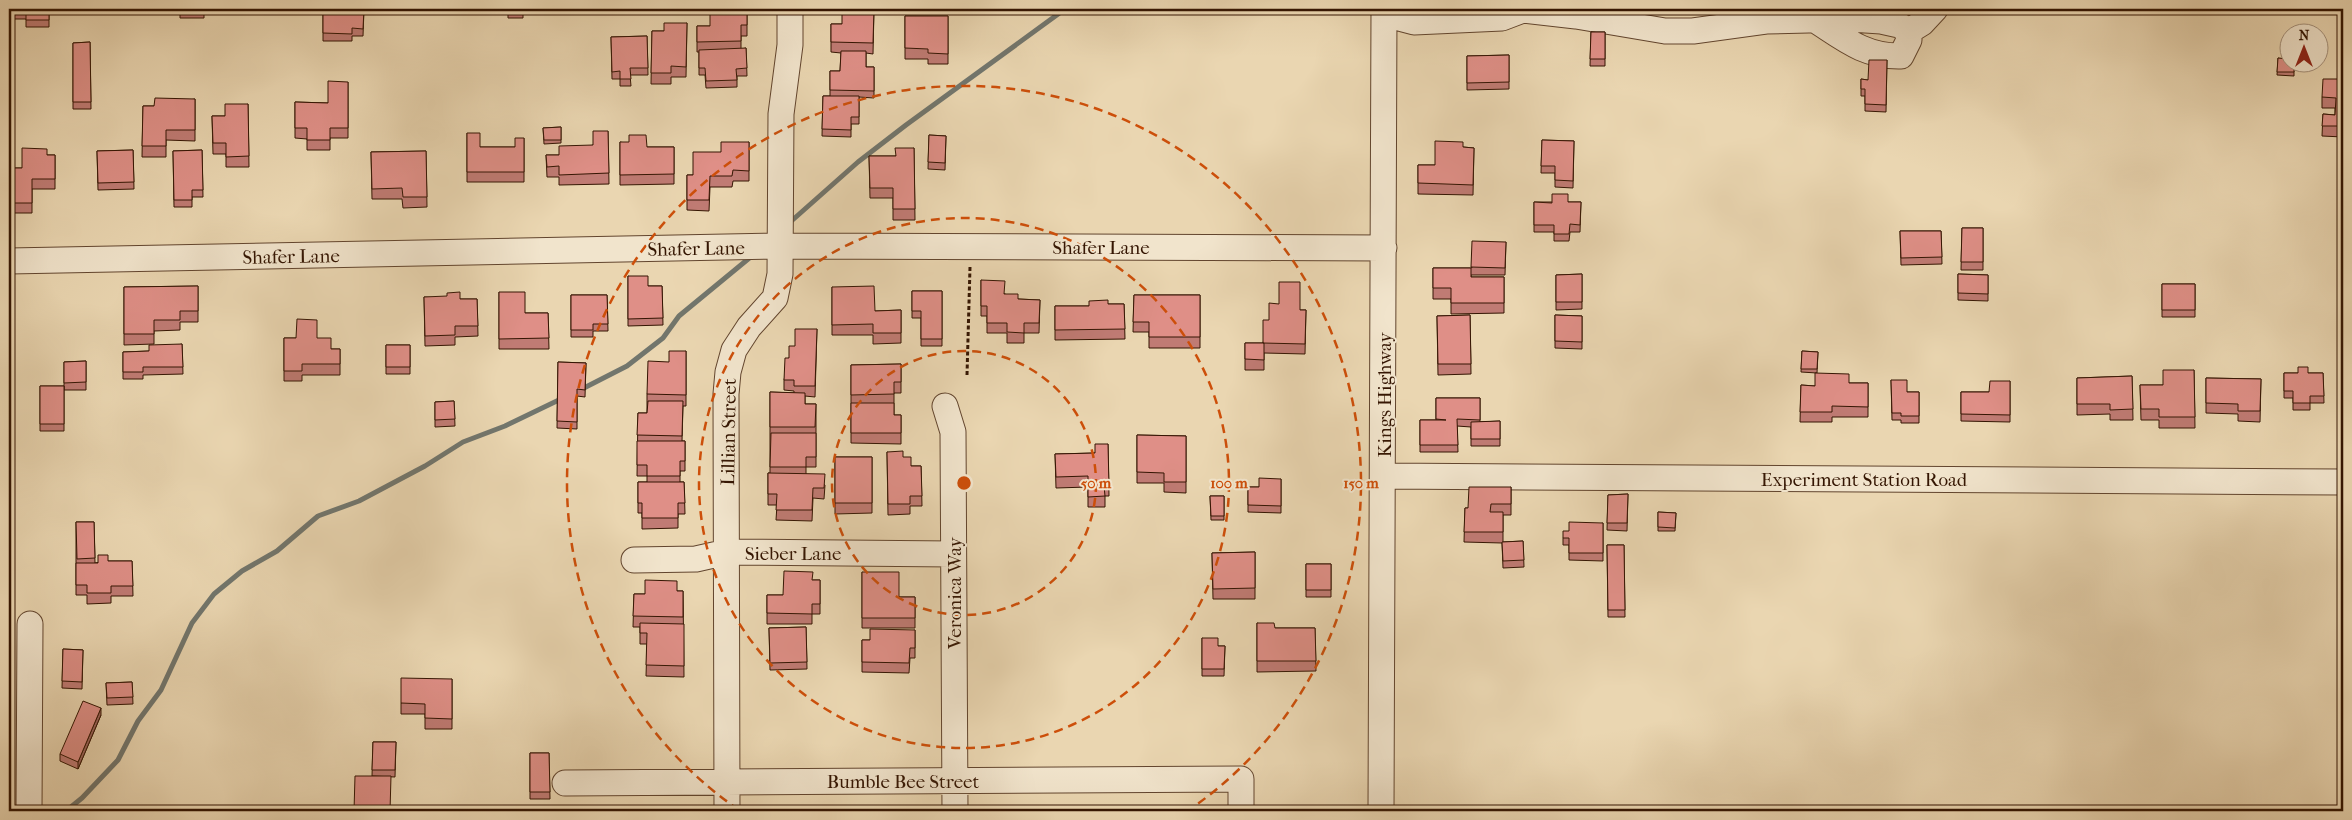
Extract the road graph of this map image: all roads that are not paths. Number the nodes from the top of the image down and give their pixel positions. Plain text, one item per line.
1 (790, 9) edge
2 (1384, 9) edge
3 (1935, 9) edge
4 (1576, 12) edge
5 (1814, 20) junction
6 (1909, 31) junction
7 (781, 246) junction
8 (1384, 248) junction
9 (9, 261) edge
10 (945, 406) dead end
11 (1384, 476) junction
12 (2343, 482) edge
13 (727, 552) junction
14 (954, 554) junction
15 (634, 560) dead end
16 (30, 624) dead end
17 (955, 781) junction
18 (727, 782) junction
19 (566, 783) dead end
20 (29, 811) edge
21 (727, 811) edge
22 (955, 811) edge
23 (1241, 811) edge
24 (1381, 811) edge

1 - 7 street, Lillian Street
2 - 4 street
2 - 8 street, Kings Highway
3 - 6 street
4 - 5 street
5 - 6 street
5 - 6 street
7 - 8 street, Shafer Lane
7 - 9 street, Shafer Lane
7 - 13 street, Lillian Street
8 - 11 street, Kings Highway
10 - 14 street, Veronica Way
11 - 12 street, Experiment Station Road
11 - 24 street, Kings Highway
13 - 14 street, Sieber Lane
13 - 15 street, Sieber Lane
13 - 18 street, Lillian Street
14 - 17 street, Veronica Way
16 - 20 street
17 - 18 street, Bumble Bee Street
17 - 22 street, Veronica Way
17 - 23 street, Bumble Bee Street
18 - 19 street, Bumble Bee Street
18 - 21 street, Lillian Street

